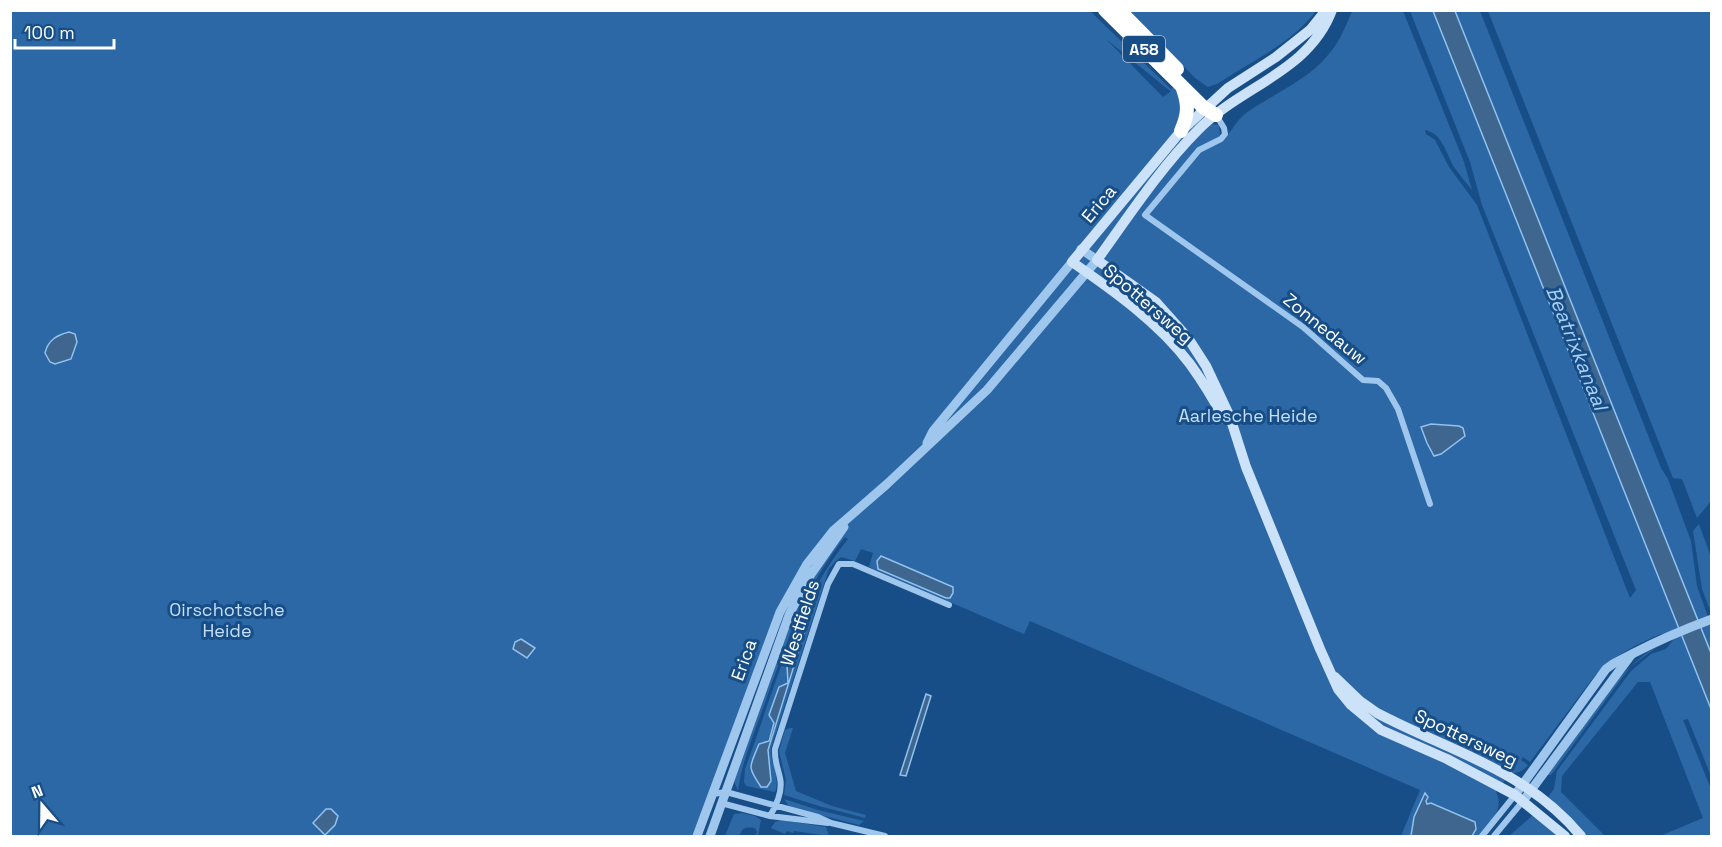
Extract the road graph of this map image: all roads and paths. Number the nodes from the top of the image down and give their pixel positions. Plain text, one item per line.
1 (1105, 10) edge
2 (1119, 10) edge
3 (1326, 10) edge
4 (1332, 10) edge
5 (1183, 87) junction
6 (1210, 109) junction
7 (1181, 131) junction
8 (1082, 249) junction
9 (1097, 260) junction
10 (1072, 262) junction
11 (1086, 272) junction
12 (1235, 436) junction
13 (925, 446) junction
14 (1430, 504) dead end
15 (854, 514) junction
16 (949, 605) dead end
17 (1712, 619) edge
18 (1333, 674) junction
19 (1528, 787) junction
20 (726, 792) junction
21 (713, 794) junction
22 (1519, 798) junction
23 (722, 804) junction
24 (775, 807) junction
25 (770, 816) junction
26 (831, 824) junction
27 (697, 837) edge
28 (710, 837) edge
29 (885, 837) edge
30 (1482, 837) edge
31 (1494, 837) edge
32 (1565, 837) edge
33 (1581, 837) edge

1 - 5 highway, A58
2 - 6 highway, A58
3 - 6 main road, Erica
4 - 6 main road, Erica
5 - 6 highway, A58
5 - 7 highway
6 - 7 main road, Erica
6 - 9 main road, Erica
6 - 14 street, Zonnedauw
7 - 8 main road, Erica
8 - 9 street, Spottersweg
8 - 10 main road, Erica
9 - 11 street, Erica
9 - 12 main road, Spottersweg
10 - 11 main road, Spottersweg
10 - 13 street, Erica
11 - 12 main road, Spottersweg
11 - 13 street, Erica
12 - 18 main road, Spottersweg
13 - 15 street, Erica
15 - 20 street, Erica
15 - 21 street, Erica
16 - 24 street, Westfields
17 - 19 street
18 - 19 main road, Spottersweg
18 - 22 main road, Spottersweg
19 - 22 street
19 - 33 main road, Spottersweg
20 - 21 street
20 - 23 street, Erica
20 - 24 street
21 - 23 street
21 - 27 street, Erica
22 - 30 street
22 - 31 street
22 - 32 main road, Spottersweg
23 - 25 street
23 - 28 street, Erica
24 - 25 street, Westfields
24 - 26 street
25 - 26 street
26 - 29 street

